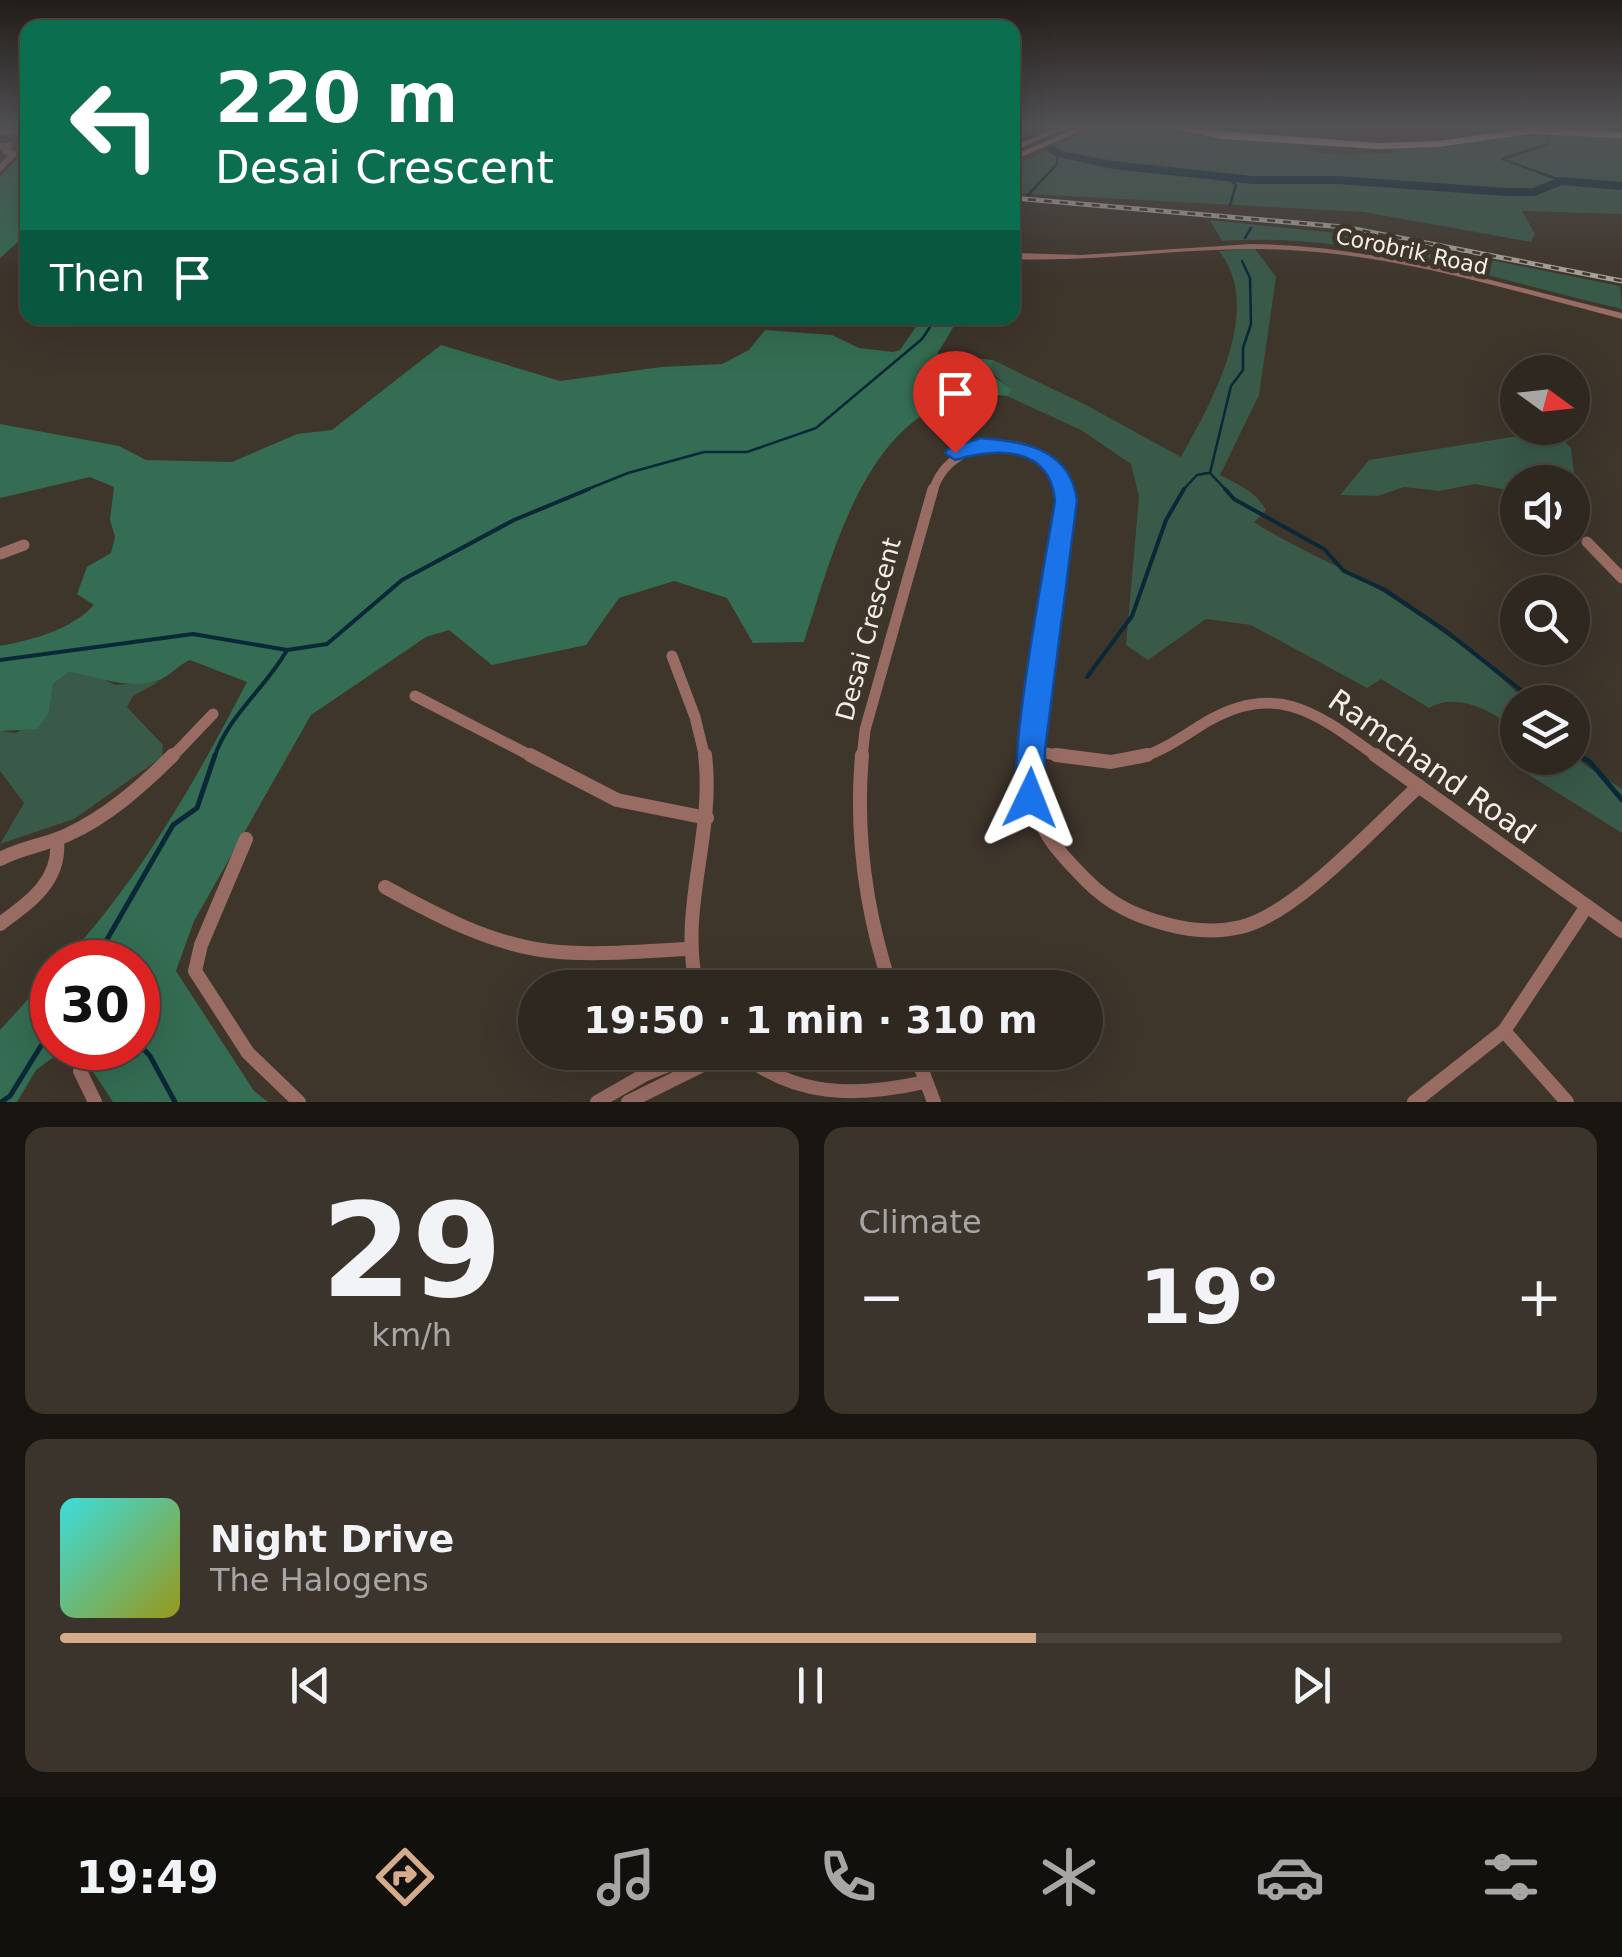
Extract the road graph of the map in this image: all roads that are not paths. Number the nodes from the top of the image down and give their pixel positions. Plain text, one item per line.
1 (1020, 256) edge
2 (1622, 316) edge
3 (24, 545) dead end
4 (1590, 545) edge
5 (0, 554) edge
6 (1622, 578) edge
7 (672, 656) dead end
8 (415, 696) dead end
9 (213, 714) dead end
10 (1031, 750) junction
11 (1419, 786) junction
12 (707, 818) junction
13 (246, 839) dead end
14 (57, 840) junction
15 (0, 860) edge
16 (384, 887) dead end
17 (1587, 906) junction
18 (0, 924) edge
19 (1622, 931) edge
20 (687, 949) junction
21 (692, 970) edge
22 (885, 970) edge
23 (1504, 1031) junction
24 (656, 1070) edge
25 (692, 1070) edge
26 (762, 1070) edge
27 (921, 1070) edge
28 (80, 1071) dead end
29 (925, 1082) junction
30 (95, 1102) edge
31 (299, 1102) edge
32 (598, 1102) edge
33 (628, 1102) edge
34 (934, 1102) edge
35 (1414, 1102) edge
36 (1566, 1102) edge

1 - 2 street, Corobrik Road
3 - 5 street
4 - 6 street
7 - 12 street
8 - 12 street
9 - 14 street
10 - 11 street, Ramchand Road
10 - 11 street, Desai Crescent
10 - 22 street, Desai Crescent
11 - 17 street, Ramchand Road
12 - 20 street
13 - 31 street
14 - 15 street
14 - 18 street
16 - 20 street
17 - 19 street, Ramchand Road
17 - 23 street
20 - 21 street
23 - 35 street
23 - 36 street
24 - 32 street
25 - 33 street
26 - 29 street
27 - 29 street
28 - 30 street
29 - 34 street

